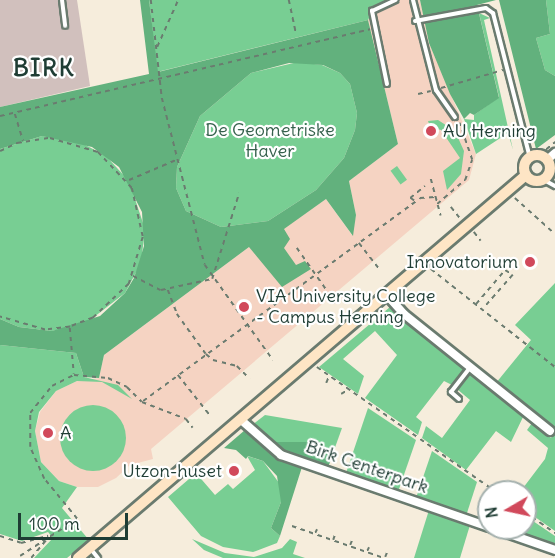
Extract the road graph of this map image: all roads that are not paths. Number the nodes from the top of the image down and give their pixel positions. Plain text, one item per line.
1 (62, 0) edge
2 (396, 0) edge
3 (413, 0) edge
4 (416, 21) junction
5 (65, 27) dead end
6 (387, 84) dead end
7 (455, 117) road end
8 (543, 157) edge
9 (529, 177) junction
10 (544, 180) junction
11 (555, 186) edge
12 (388, 297) junction
13 (471, 368) junction
14 (459, 399) dead end
15 (242, 422) junction
16 (550, 431) dead end
17 (477, 522) edge
18 (527, 540) edge
19 (555, 550) edge
20 (92, 554) edge
21 (78, 558) edge

1 - 5 lane
2 - 6 lane
3 - 4 lane
4 - 7 lane
4 - 8 lane
8 - 9 street
8 - 10 street
9 - 10 street
9 - 12 street
9 - 12 street
10 - 11 lane
12 - 13 street
12 - 15 street
12 - 15 street
13 - 14 lane
13 - 16 street
15 - 17 street, Birk Centerpark
15 - 20 street
18 - 19 street, Birk Centerpark
20 - 21 street

